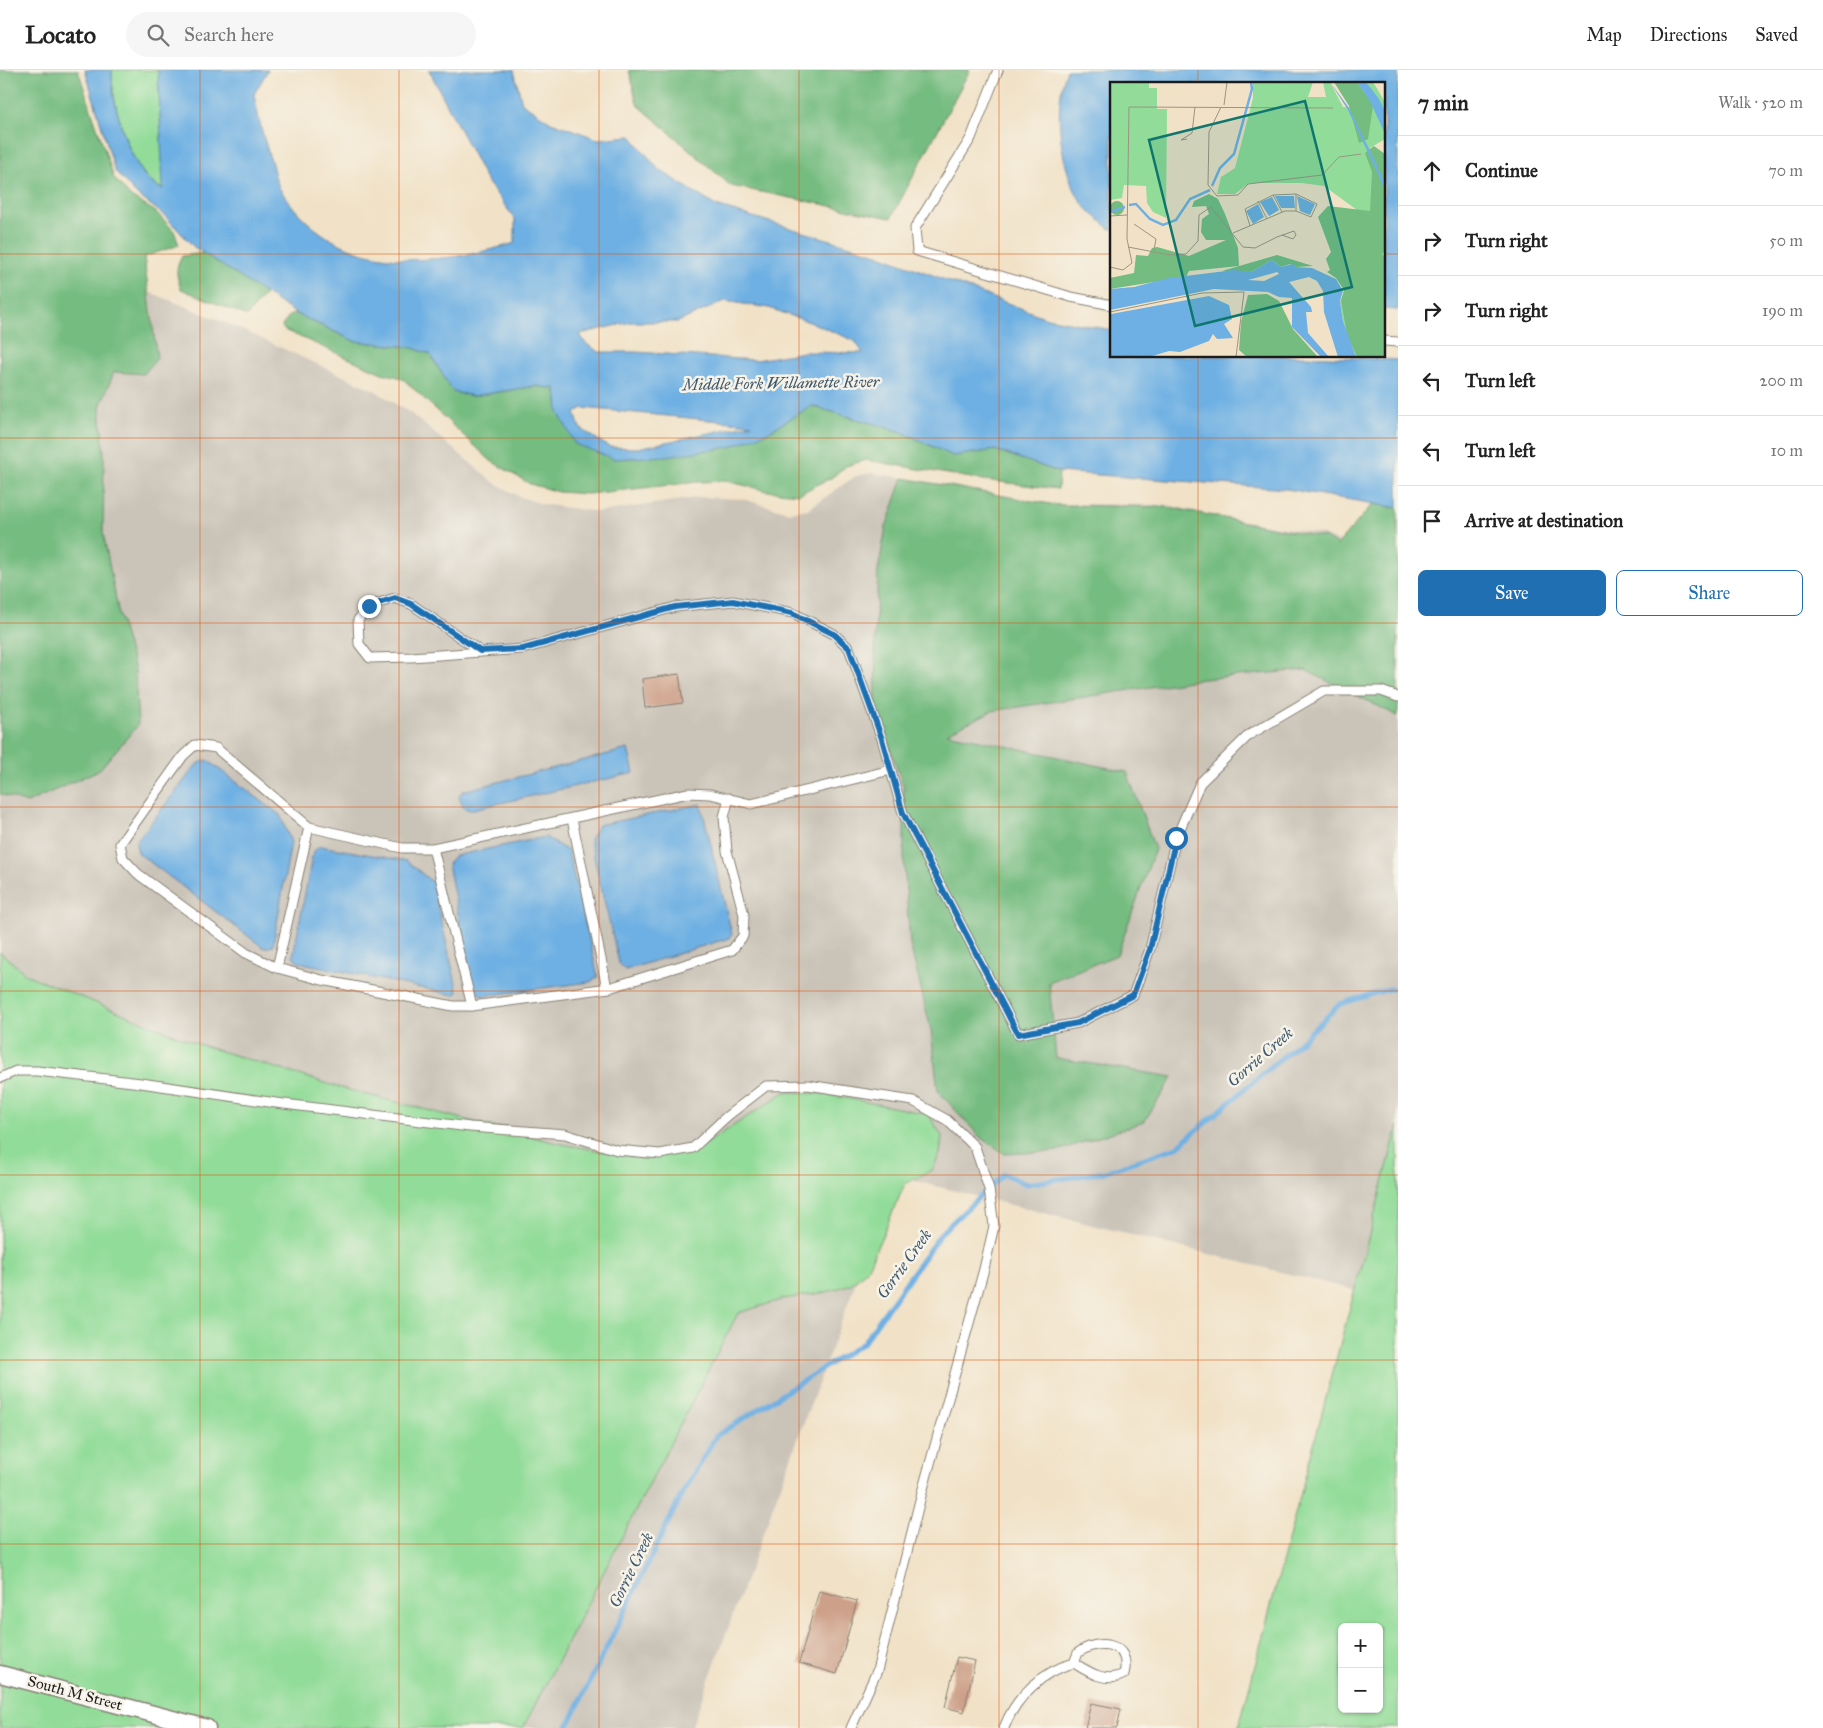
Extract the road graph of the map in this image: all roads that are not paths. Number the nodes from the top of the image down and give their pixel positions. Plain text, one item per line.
1 (998, 70) edge
2 (1110, 305) edge
3 (480, 651) junction
4 (1398, 697) edge
5 (891, 770) junction
6 (729, 798) junction
7 (572, 819) junction
8 (309, 827) junction
9 (433, 848) junction
10 (277, 968) junction
11 (607, 988) junction
12 (472, 1006) junction
13 (0, 1078) edge
14 (1074, 1663) junction
15 (0, 1674) edge
16 (207, 1728) edge
17 (851, 1728) edge
18 (1004, 1728) edge

1 - 2 lane
3 - 3 lane
3 - 5 lane
4 - 5 lane
5 - 6 lane
6 - 7 lane
6 - 11 lane
7 - 9 lane
7 - 11 lane
8 - 9 lane
8 - 10 lane
8 - 10 lane
9 - 12 lane
10 - 12 lane
11 - 12 lane
13 - 17 lane
14 - 14 lane
14 - 18 lane
15 - 16 street, South M Street

